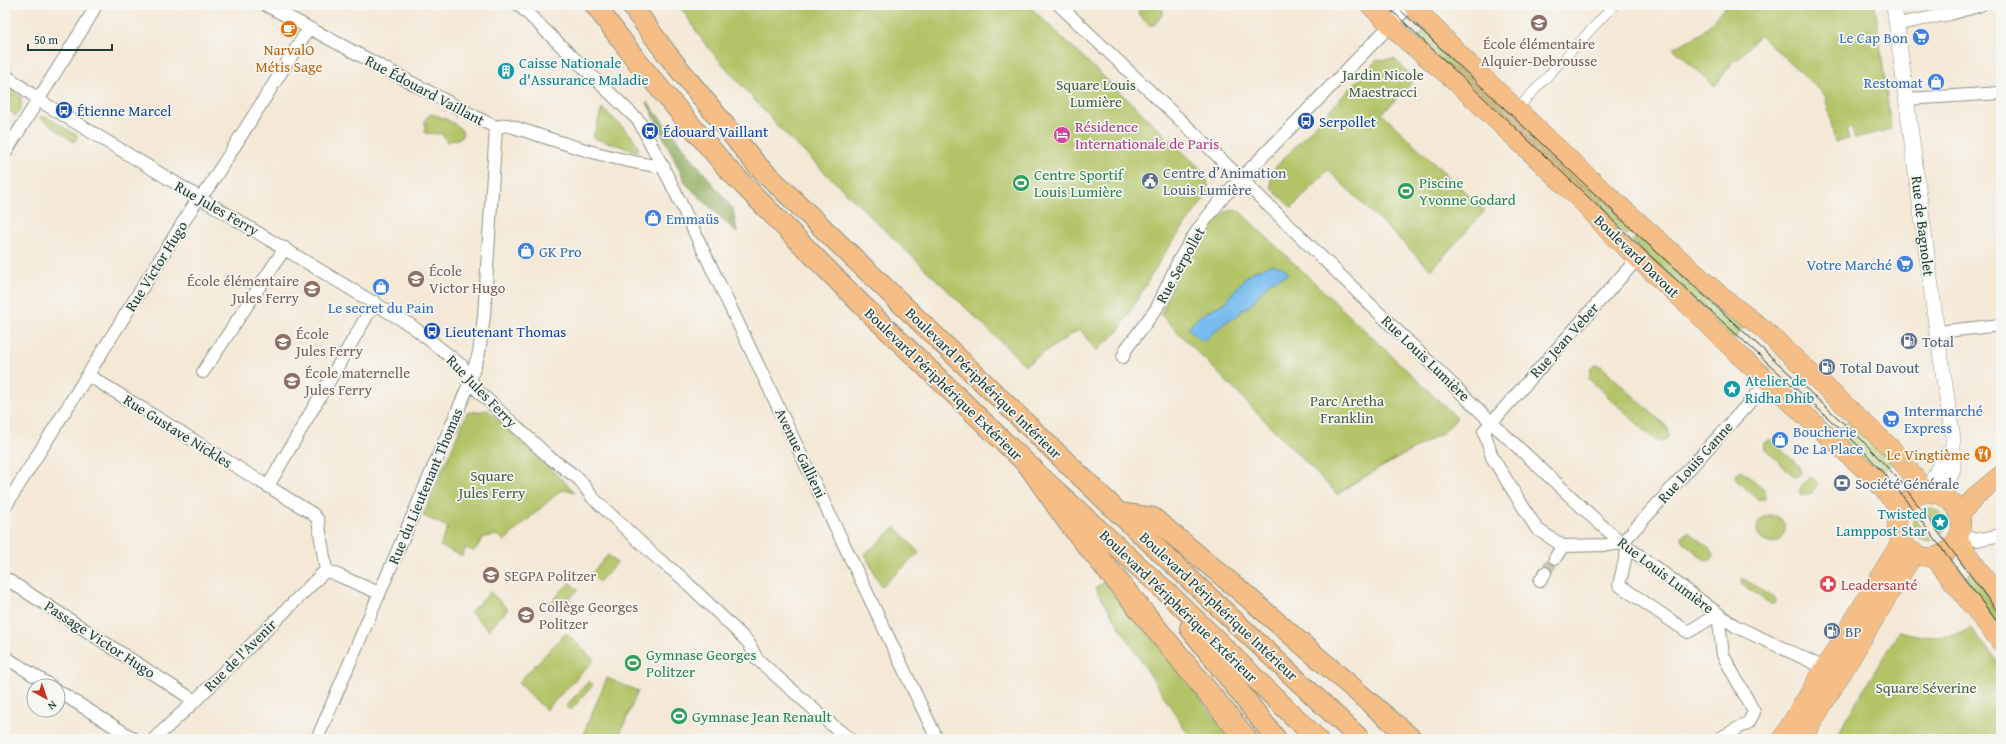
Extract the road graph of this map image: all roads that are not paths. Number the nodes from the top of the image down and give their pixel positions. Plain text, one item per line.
1 (96, 5) edge
2 (266, 5) edge
3 (519, 5) edge
4 (595, 5) edge
5 (632, 5) edge
6 (1059, 5) edge
7 (1370, 5) edge
8 (1411, 5) edge
9 (1614, 5) edge
10 (1894, 5) edge
11 (1981, 5) edge
12 (1390, 24) junction
13 (1898, 24) junction
14 (309, 28) junction
15 (5, 75) edge
16 (2001, 93) edge
17 (38, 99) junction
18 (1907, 99) junction
19 (1517, 109) junction
20 (496, 127) junction
21 (5, 153) edge
22 (664, 167) junction
23 (1241, 179) junction
24 (200, 198) junction
25 (285, 248) junction
26 (1637, 259) junction
27 (375, 302) junction
28 (2001, 325) edge
29 (1937, 332) junction
30 (1123, 356) dead end
31 (203, 372) dead end
32 (88, 375) junction
33 (471, 379) junction
34 (1768, 382) junction
35 (1491, 422) junction
36 (1032, 469) junction
37 (2001, 475) edge
38 (268, 486) junction
39 (1935, 495) junction
40 (5, 507) edge
41 (1901, 510) junction
42 (1120, 513) junction
43 (1959, 515) junction
44 (2001, 535) edge
45 (1958, 537) junction
46 (1625, 545) junction
47 (1563, 546) junction
48 (1908, 548) junction
49 (1934, 557) junction
50 (1555, 558) tunnel mouth
51 (326, 570) junction
52 (5, 578) edge
53 (380, 593) junction
54 (1173, 598) junction
55 (2001, 602) edge
56 (1718, 614) junction
57 (2001, 642) edge
58 (5, 657) edge
59 (1825, 668) junction
60 (38, 678) edge
61 (66, 696) edge
62 (195, 701) junction
63 (134, 739) edge
64 (154, 739) edge
65 (317, 739) edge
66 (850, 739) edge
67 (937, 739) edge
68 (1246, 739) edge
69 (1276, 739) edge
70 (1317, 739) edge
71 (1360, 739) edge
72 (1412, 739) edge
73 (1719, 739) edge
74 (1782, 739) edge
75 (1794, 739) edge
76 (1802, 739) edge

1 - 17 street
2 - 14 street, Rue Édouard Vaillant
3 - 22 street, Avenue Gallieni
4 - 36 highway, Boulevard Périphérique Extérieur
5 - 42 highway, Boulevard Périphérique Intérieur
6 - 23 street, Rue Louis Lumière
7 - 12 main road, Boulevard Davout
8 - 12 street, Rue Serpollet
8 - 19 main road, Boulevard Davout
9 - 19 street
10 - 13 street, Rue de Bagnolet
11 - 13 street
12 - 23 street, Rue Serpollet
12 - 26 main road, Boulevard Davout
13 - 18 street, Rue de Bagnolet
14 - 20 street, Rue Édouard Vaillant
14 - 24 street, Rue Victor Hugo
15 - 17 street, Rue Jules Ferry
16 - 18 street
17 - 21 street
17 - 24 street, Rue Jules Ferry
18 - 29 street, Rue de Bagnolet
19 - 39 main road, Boulevard Davout
20 - 22 street, Rue Édouard Vaillant
20 - 33 street, Rue du Lieutenant Thomas
22 - 67 street, Avenue Gallieni
23 - 30 street, Rue Serpollet
23 - 35 street, Rue Louis Lumière
24 - 25 street, Rue Jules Ferry
24 - 32 street, Rue Victor Hugo
25 - 27 street, Rue Jules Ferry
25 - 31 street
26 - 34 main road, Boulevard Davout
26 - 35 street, Rue Jean Veber
27 - 33 street, Rue Jules Ferry
27 - 38 street
28 - 29 street
29 - 39 street, Rue de Bagnolet
32 - 38 street, Rue Gustave Nickles
32 - 40 street, Rue Victor Hugo
33 - 53 street, Rue du Lieutenant Thomas
33 - 66 street, Rue Jules Ferry
34 - 41 main road, Boulevard Davout
34 - 46 street, Rue Louis Ganne
35 - 46 street, Rue Louis Lumière
35 - 47 street
36 - 54 highway, Boulevard Périphérique Extérieur
36 - 68 highway
37 - 43 main road
38 - 51 street, Rue Gustave Nickles
39 - 41 main road
39 - 43 main road
41 - 48 main road
42 - 71 highway, Boulevard Périphérique Intérieur
42 - 72 highway
43 - 45 main road
44 - 45 street
45 - 49 main road
45 - 55 main road
46 - 47 street
46 - 56 street, Rue Louis Lumière
46 - 56 street
47 - 50 street
48 - 49 main road
48 - 59 main road
48 - 76 main road
49 - 57 main road
51 - 53 street
51 - 62 street, Rue de l'Avenir
52 - 62 street, Passage Victor Hugo
53 - 65 street, Rue du Lieutenant Thomas
54 - 69 highway
54 - 70 highway, Boulevard Périphérique Extérieur
56 - 59 street, Rue Louis Lumière
56 - 73 street
58 - 60 street
59 - 74 main road
59 - 75 main road
61 - 63 street
62 - 64 street, Rue de l'Avenir

